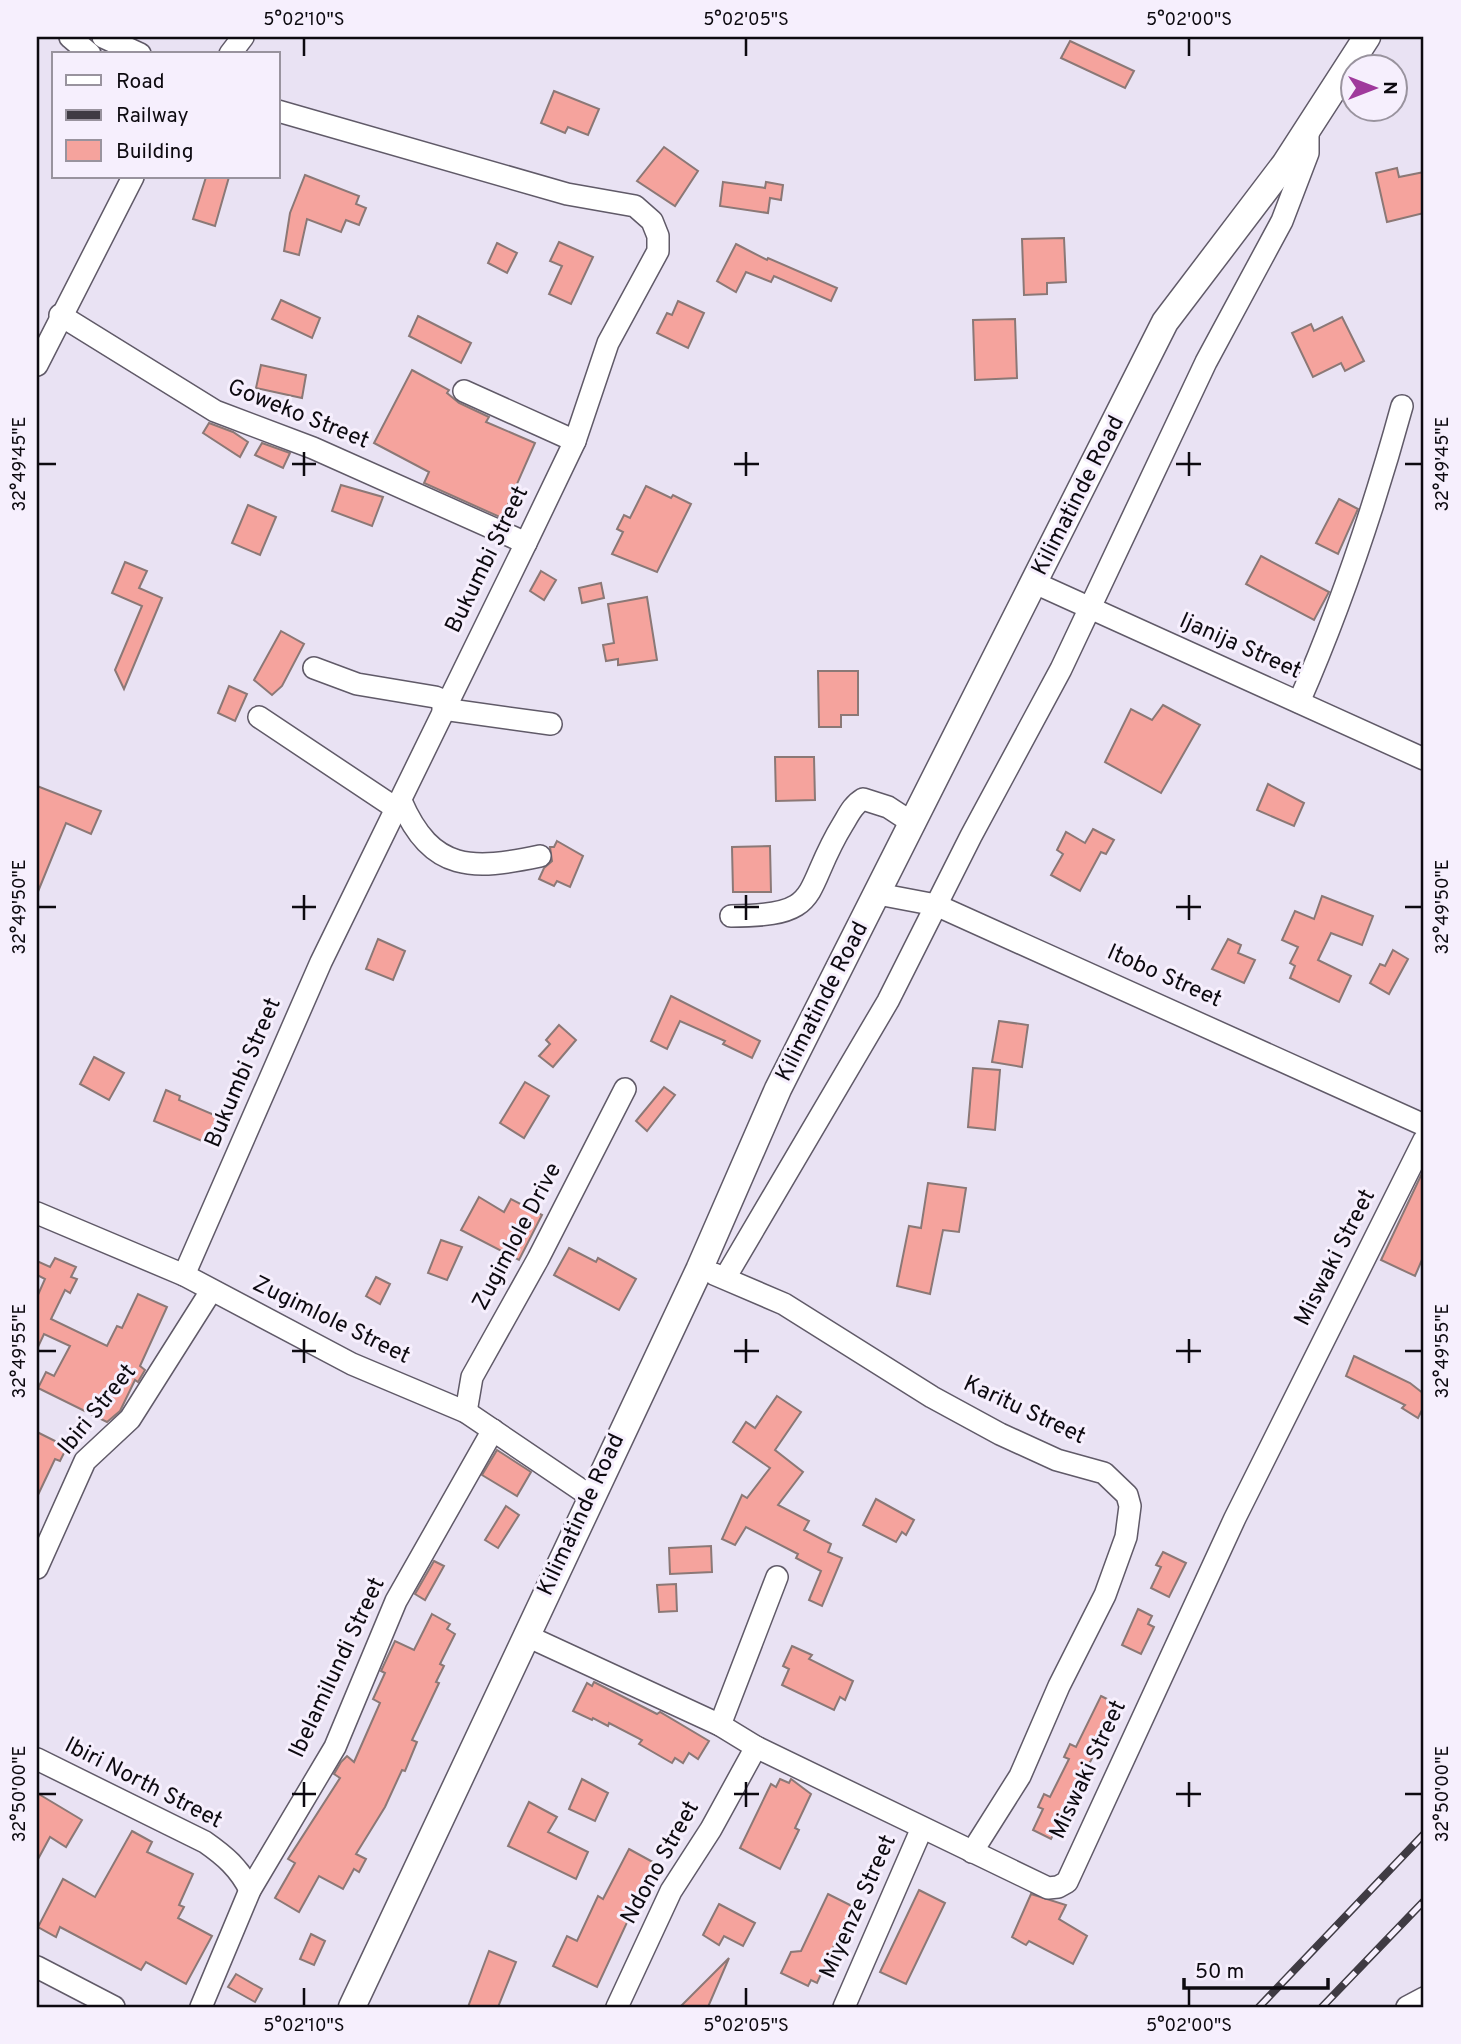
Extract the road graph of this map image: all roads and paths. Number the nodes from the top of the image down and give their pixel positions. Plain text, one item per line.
1 (70, 37) edge
2 (103, 37) edge
3 (243, 37) edge
4 (1367, 37) edge
5 (88, 52) edge
6 (136, 52) edge
7 (231, 52) edge
8 (280, 112) edge
9 (1308, 130) junction
10 (132, 178) edge
11 (60, 315) junction
12 (37, 365) edge
13 (464, 391) dead end
14 (1402, 407) dead end
15 (575, 441) junction
16 (526, 544) junction
17 (1035, 583) junction
18 (1088, 608) junction
19 (314, 668) dead end
20 (1299, 702) junction
21 (445, 706) junction
22 (259, 718) dead end
23 (551, 724) dead end
24 (1424, 759) edge
25 (399, 805) junction
26 (914, 824) junction
27 (540, 856) dead end
28 (878, 894) junction
29 (936, 905) junction
30 (731, 916) dead end
31 (625, 1089) dead end
32 (1424, 1125) edge
33 (1424, 1140) edge
34 (37, 1213) edge
35 (699, 1270) junction
36 (184, 1275) junction
37 (725, 1278) junction
38 (211, 1291) junction
39 (466, 1412) junction
40 (493, 1430) junction
41 (590, 1496) junction
42 (37, 1568) edge
43 (777, 1577) dead end
44 (525, 1634) junction
45 (720, 1725) junction
46 (756, 1747) junction
47 (37, 1759) edge
48 (922, 1828) junction
49 (972, 1852) junction
50 (250, 1890) junction
51 (37, 1967) edge
52 (1424, 1998) edge
53 (98, 2004) edge
54 (201, 2007) edge
55 (352, 2007) edge
56 (617, 2007) edge
57 (844, 2007) edge
58 (1406, 2007) edge

1 - 5 street
2 - 6 street
3 - 7 street
4 - 9 main road, Kilimatinde Road
8 - 15 street, Bukumbi Street
9 - 17 main road, Kilimatinde Road
9 - 18 street
10 - 11 street
11 - 12 street
11 - 16 street, Goweko Street
13 - 15 street
14 - 20 street
15 - 16 street, Bukumbi Street
16 - 21 street, Bukumbi Street
17 - 18 street, Ijanija Street
17 - 26 main road, Kilimatinde Road
18 - 20 street, Ijanija Street
18 - 29 street
19 - 21 street
20 - 24 street, Ijanija Street
21 - 23 street
21 - 25 street, Bukumbi Street
22 - 25 street
25 - 27 street
25 - 36 street, Bukumbi Street
26 - 28 main road, Kilimatinde Road
26 - 30 street
28 - 29 street, Itobo Street
28 - 35 main road, Kilimatinde Road
29 - 32 street, Itobo Street
29 - 37 street
31 - 39 street, Zugimlole Drive
33 - 49 street, Miswaki Street
34 - 36 street, Zugimlole Street
35 - 37 street, Karitu Street
35 - 41 main road, Kilimatinde Road
36 - 38 street, Zugimlole Street
37 - 49 street, Karitu Street
38 - 39 street, Zugimlole Street
38 - 42 street, Ibiri Street
39 - 40 street, Zugimlole Street
40 - 41 street, Zugimlole Street
40 - 50 street, Ibelamilundi Street
41 - 44 main road, Kilimatinde Road
43 - 45 street
44 - 45 street, Miswaki Street
44 - 55 main road, Kilimatinde Road
45 - 46 street, Miswaki Street
46 - 48 street, Miswaki Street
46 - 56 street, Ndono Street
47 - 50 street, Ibiri North Street
48 - 49 street, Miswaki Street
48 - 57 street, Miyenze Street
50 - 54 street, Ibelamilundi Street
51 - 53 street
52 - 58 street

